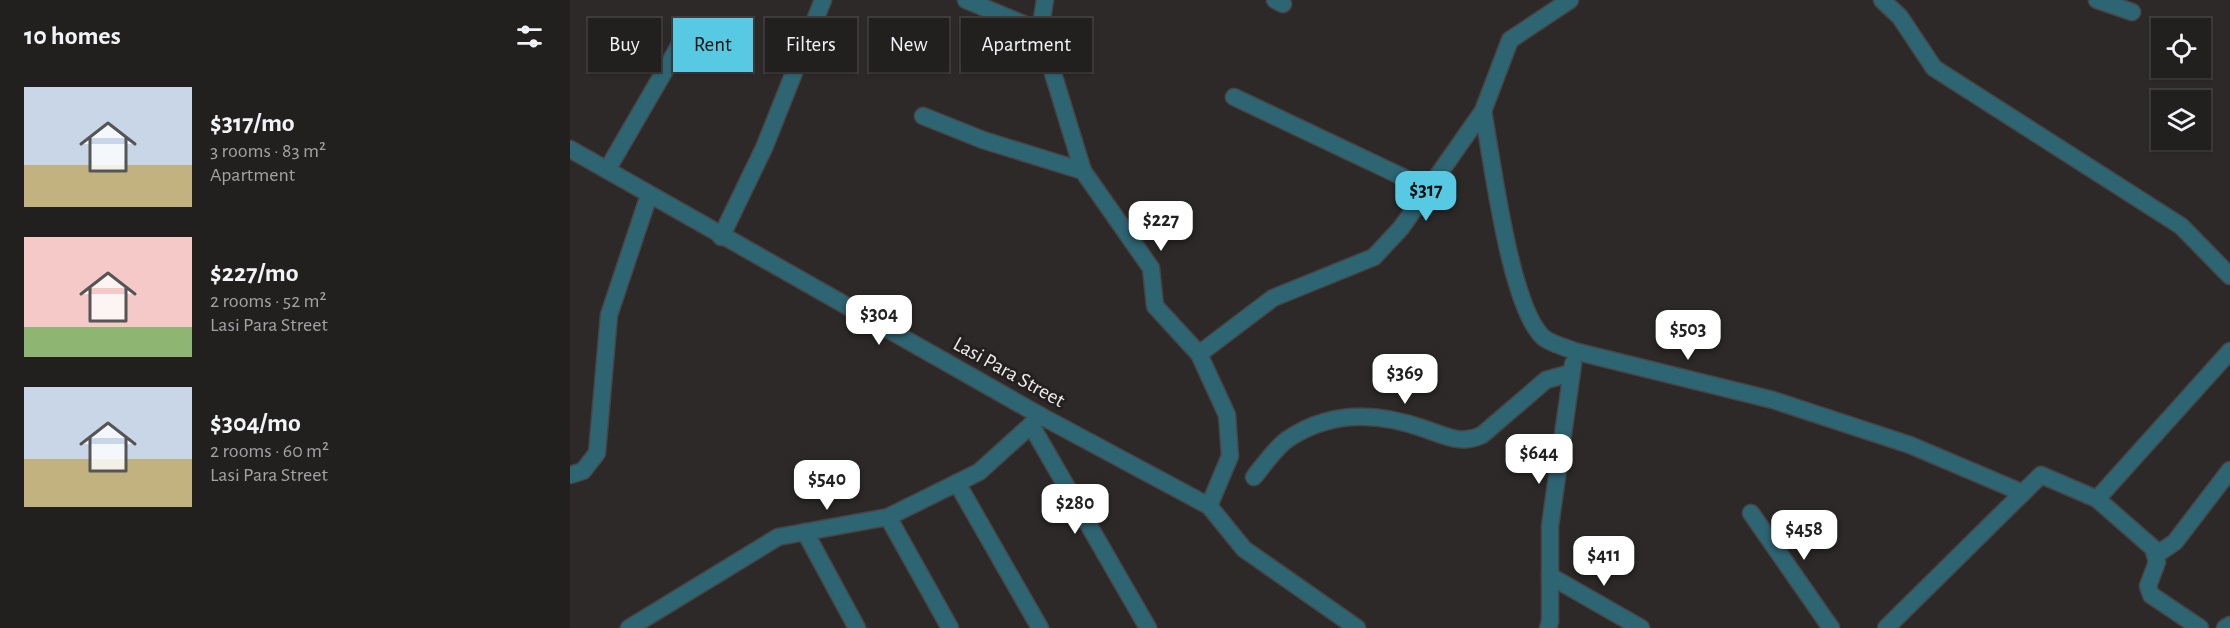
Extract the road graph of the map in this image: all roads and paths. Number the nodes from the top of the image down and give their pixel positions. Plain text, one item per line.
1 (823, 0) edge
2 (966, 0) edge
3 (1045, 0) edge
4 (1570, 0) edge
5 (1882, 0) edge
6 (2097, 0) edge
7 (2132, 12) dead end
8 (1009, 18) edge
9 (1042, 18) edge
10 (673, 57) edge
11 (1053, 72) edge
12 (1234, 97) dead end
13 (1483, 111) junction
14 (923, 116) dead end
15 (570, 149) edge
16 (607, 170) junction
17 (1083, 171) junction
18 (1428, 189) junction
19 (649, 195) junction
20 (721, 237) junction
21 (2230, 276) edge
22 (1574, 351) junction
23 (2230, 351) edge
24 (1200, 354) junction
25 (1571, 373) junction
26 (1036, 421) junction
27 (2230, 470) edge
28 (570, 475) edge
29 (1254, 477) dead end
30 (957, 483) junction
31 (2023, 493) junction
32 (2097, 499) junction
33 (1209, 506) junction
34 (1751, 513) dead end
35 (888, 517) junction
36 (805, 532) junction
37 (2156, 555) junction
38 (1550, 576) junction
39 (2230, 625) edge
40 (629, 628) edge
41 (857, 628) edge
42 (950, 628) edge
43 (1040, 628) edge
44 (1148, 628) edge
45 (1357, 628) edge
46 (1548, 628) edge
47 (1641, 628) edge
48 (1831, 628) edge
49 (1886, 628) edge
50 (2200, 628) edge
51 (2225, 628) edge

1 - 20 street
2 - 8 street
3 - 9 street
4 - 13 street
5 - 21 street
6 - 7 street
10 - 16 street
11 - 17 street
12 - 18 street
13 - 18 street
13 - 22 street
14 - 17 street
15 - 16 street, Lasi Para Street
16 - 19 street, Lasi Para Street
17 - 24 street
18 - 24 street
19 - 20 street, Lasi Para Street
19 - 28 street
20 - 26 street, Lasi Para Street
22 - 25 street
22 - 31 street
23 - 32 street
24 - 33 street
25 - 29 street
25 - 38 street
26 - 30 street
26 - 33 street, Lasi Para Street
26 - 44 street
27 - 37 street
30 - 35 street
30 - 43 street
31 - 32 street
31 - 49 street
32 - 37 street
33 - 45 street
34 - 48 street
35 - 36 street
35 - 42 street
36 - 40 street
36 - 41 street
37 - 50 street
38 - 46 street
38 - 47 street
39 - 51 street

